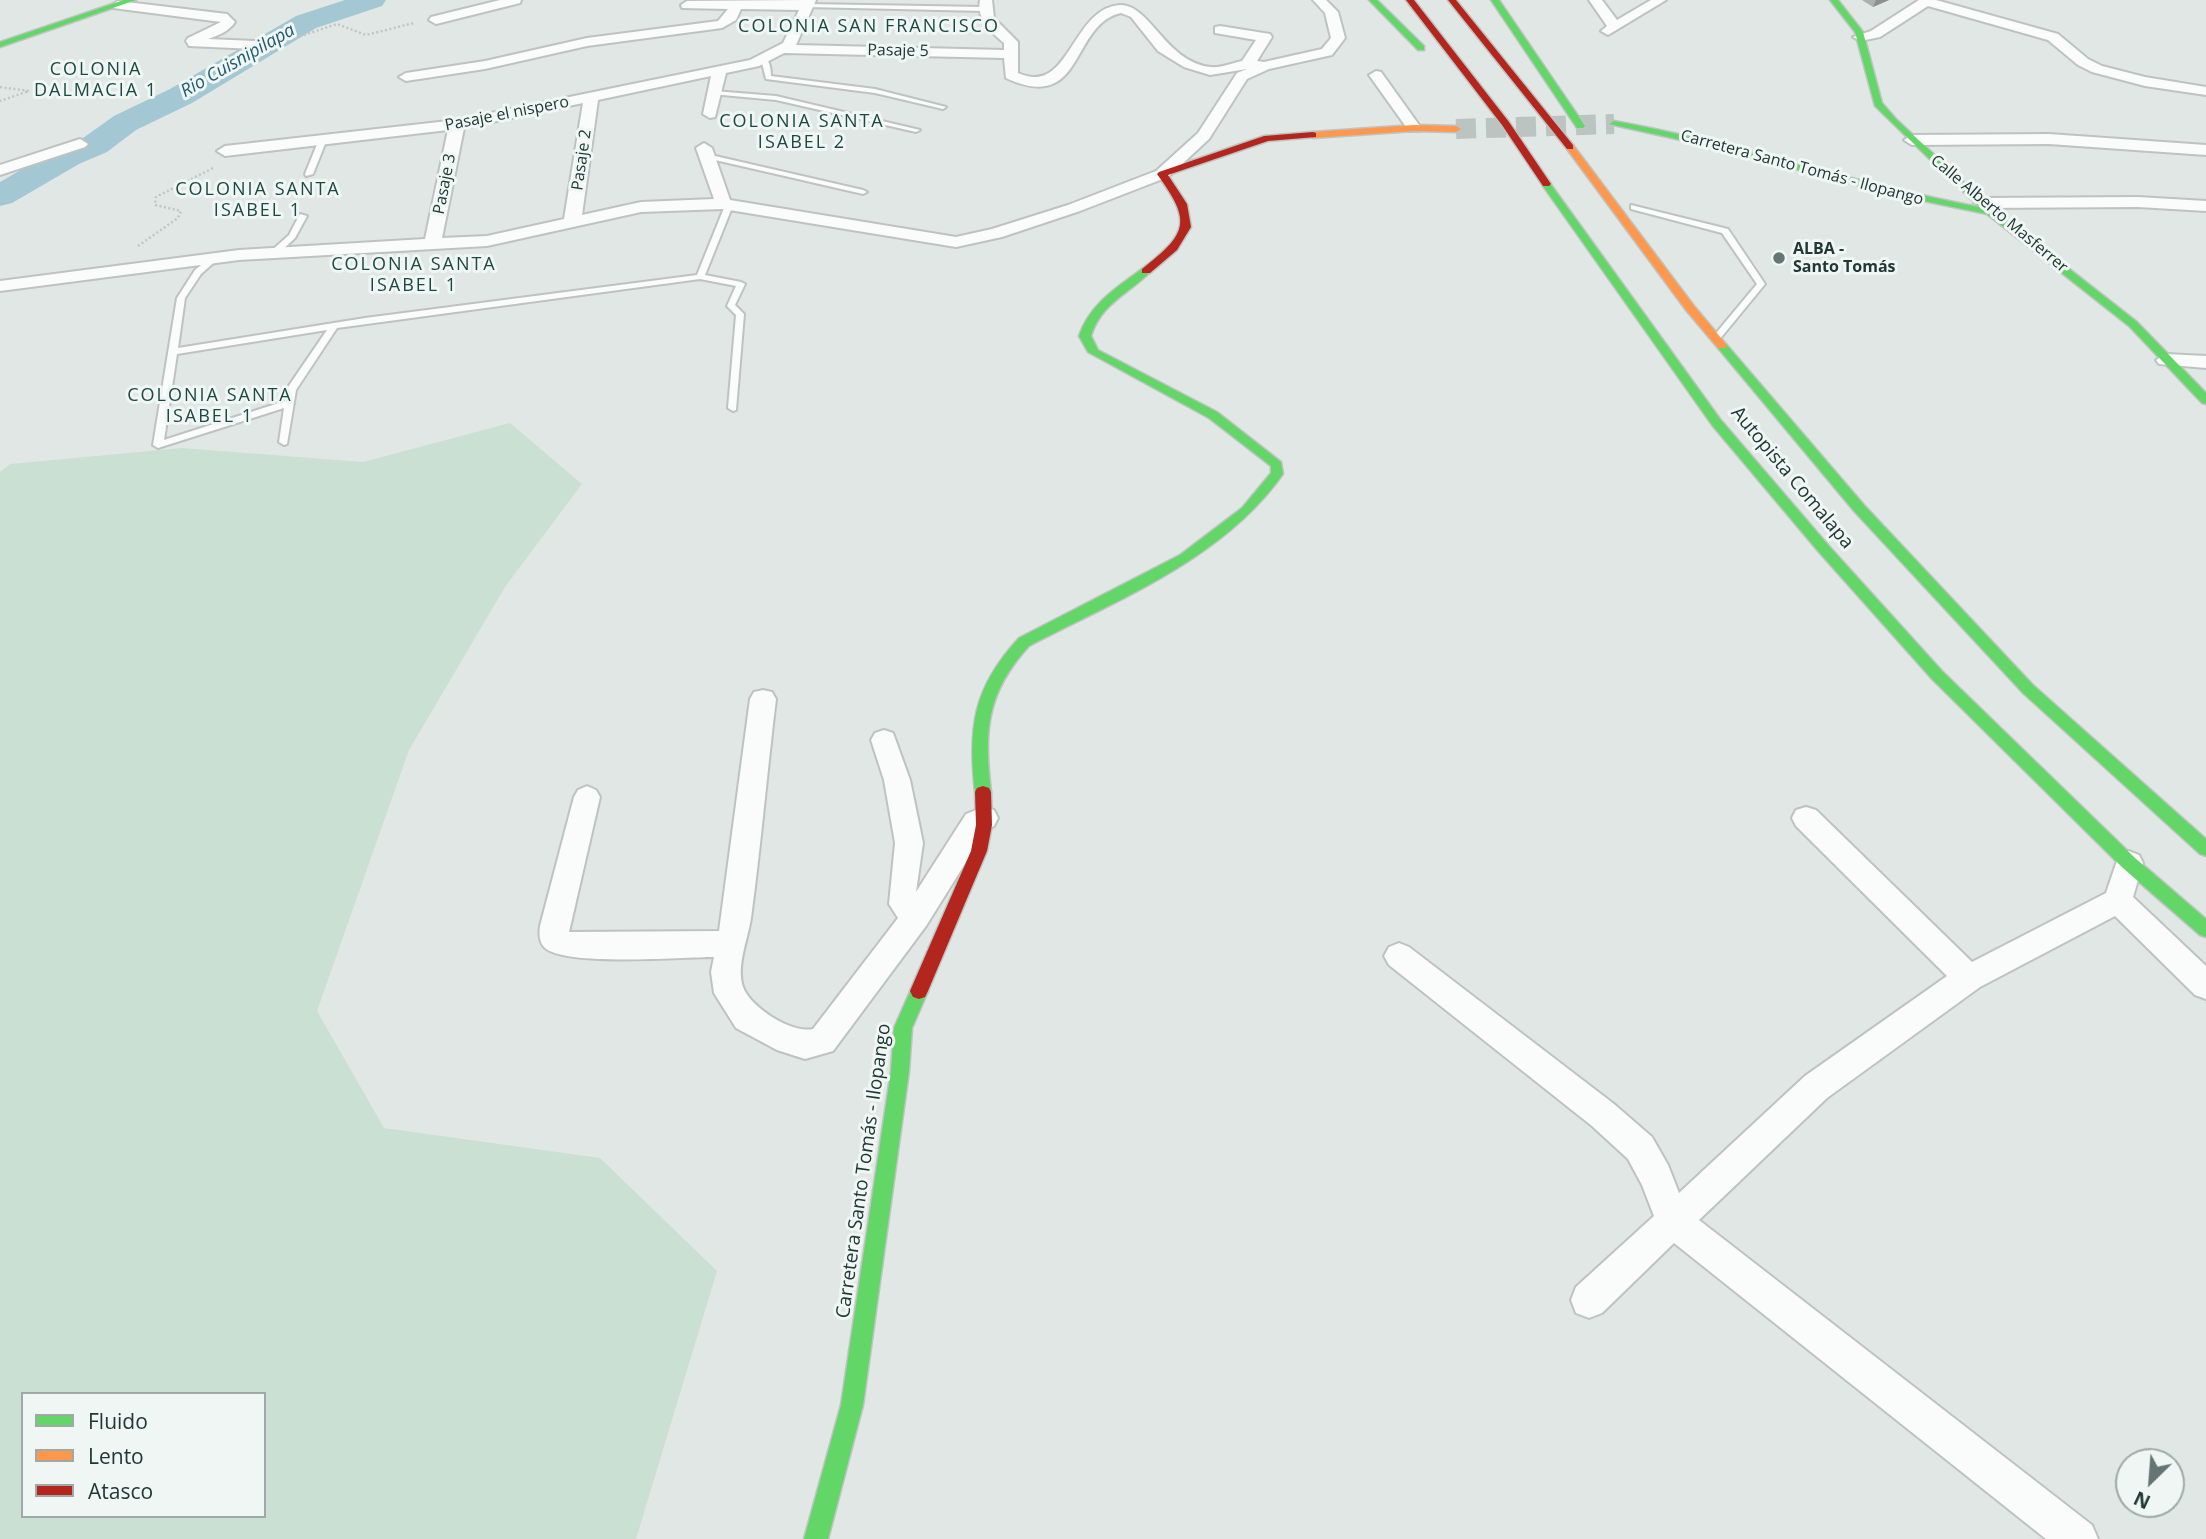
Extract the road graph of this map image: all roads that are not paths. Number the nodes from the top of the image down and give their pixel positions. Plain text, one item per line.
1 (515, 0) edge
2 (1320, 0) edge
3 (1373, 0) edge
4 (1409, 0) edge
5 (1452, 0) edge
6 (1496, 0) edge
7 (1595, 0) edge
8 (1660, 0) edge
9 (1838, 0) edge
10 (1926, 1) edge
11 (125, 2) edge
12 (809, 3) edge
13 (687, 5) dead end
14 (736, 5) junction
15 (985, 5) edge
16 (436, 20) road end
17 (1220, 30) dead end
18 (1860, 37) junction
19 (0, 45) edge
20 (255, 45) road end
21 (783, 49) junction
22 (1012, 54) junction
23 (764, 59) junction
24 (1248, 63) junction
25 (1265, 65) junction
26 (719, 71) junction
27 (1376, 75) dead end
28 (406, 77) dead end
29 (2206, 91) edge
30 (714, 93) junction
31 (591, 97) junction
32 (943, 107) dead end
33 (710, 114) dead end
34 (1614, 124) tunnel mouth
35 (457, 125) junction
36 (1414, 128) junction
37 (1456, 129) tunnel mouth
38 (916, 130) dead end
39 (323, 139) junction
40 (1590, 140) dead end
41 (1912, 140) junction
42 (80, 144) dead end
43 (1519, 146) junction
44 (2206, 150) edge
45 (225, 151) road end
46 (704, 152) joint
47 (0, 170) edge
48 (309, 174) dead end
49 (1162, 174) junction
50 (863, 192) dead end
51 (1625, 192) dead end
52 (726, 205) junction
53 (2206, 206) edge
54 (1634, 207) junction
55 (1986, 207) junction
56 (303, 216) dead end
57 (572, 224) junction
58 (433, 243) junction
59 (273, 254) junction
60 (215, 258) junction
61 (700, 277) junction
62 (0, 286) edge
63 (1690, 307) junction
64 (334, 327) junction
65 (1716, 338) junction
66 (172, 352) junction
67 (2166, 360) junction
68 (2206, 362) edge
69 (2206, 400) edge
70 (289, 403) junction
71 (733, 408) dead end
72 (284, 442) dead end
73 (762, 699) dead end
74 (884, 740) dead end
75 (587, 797) dead end
76 (985, 817) junction
77 (1806, 818) dead end
78 (2206, 849) edge
79 (2129, 863) junction
80 (2118, 901) junction
81 (916, 917) junction
82 (2206, 930) edge
83 (731, 944) junction
84 (1399, 956) dead end
85 (1969, 978) junction
86 (2206, 986) edge
87 (1672, 1220) junction
88 (1589, 1300) dead end
89 (816, 1539) edge
90 (2078, 1539) edge

1 - 16 street
2 - 25 street
3 - 43 main road
4 - 43 main road, Autopista Comalapa
5 - 63 main road, Autopista Comalapa
6 - 40 main road
7 - 8 street
9 - 18 main road, Calle Alberto Masferrer
10 - 18 street
10 - 29 street
11 - 19 main road
11 - 20 street
12 - 14 street
12 - 15 lane
12 - 21 street
13 - 14 street
14 - 28 street
15 - 22 street
17 - 24 street
18 - 41 main road, Calle Alberto Masferrer
21 - 22 street, Pasaje 5
21 - 23 street, Pasaje el nispero
22 - 24 street
23 - 26 street, Pasaje el nispero
23 - 32 lane
24 - 25 street
25 - 49 street
26 - 30 street
26 - 31 street, Pasaje el nispero
27 - 36 street
30 - 33 street
30 - 38 lane
31 - 35 street, Pasaje el nispero
31 - 57 street, Pasaje 2
34 - 55 main road, Carretera Santo Tomás - Ilopango
35 - 39 street, Pasaje el nispero
35 - 58 street, Pasaje 3
36 - 37 main road
36 - 49 main road
39 - 45 street, Pasaje el nispero
39 - 48 lane
41 - 44 street
41 - 55 main road, Calle Alberto Masferrer
42 - 47 street
43 - 79 main road, Autopista Comalapa
46 - 50 lane
46 - 52 street
49 - 52 street
49 - 76 main road, Carretera Santo Tomás - Ilopango
51 - 54 main road
52 - 57 street
52 - 61 lane
53 - 55 street
54 - 63 main road
54 - 65 lane
55 - 67 main road, Calle Alberto Masferrer
56 - 59 lane
57 - 58 street
58 - 59 street
59 - 60 street
60 - 62 street
60 - 66 lane
61 - 64 lane
61 - 71 lane
63 - 65 main road, Autopista Comalapa
64 - 66 lane
64 - 70 lane
65 - 78 main road, Autopista Comalapa
66 - 70 lane
67 - 68 street
67 - 69 main road, Calle Alberto Masferrer
70 - 72 lane
73 - 83 street
74 - 81 street
75 - 83 street
76 - 81 street
76 - 89 main road, Carretera Santo Tomás - Ilopango
77 - 85 street
79 - 80 street
79 - 82 main road, Autopista Comalapa
80 - 85 street
80 - 86 street
81 - 83 street
84 - 87 street
85 - 87 street
87 - 88 street
87 - 90 street

